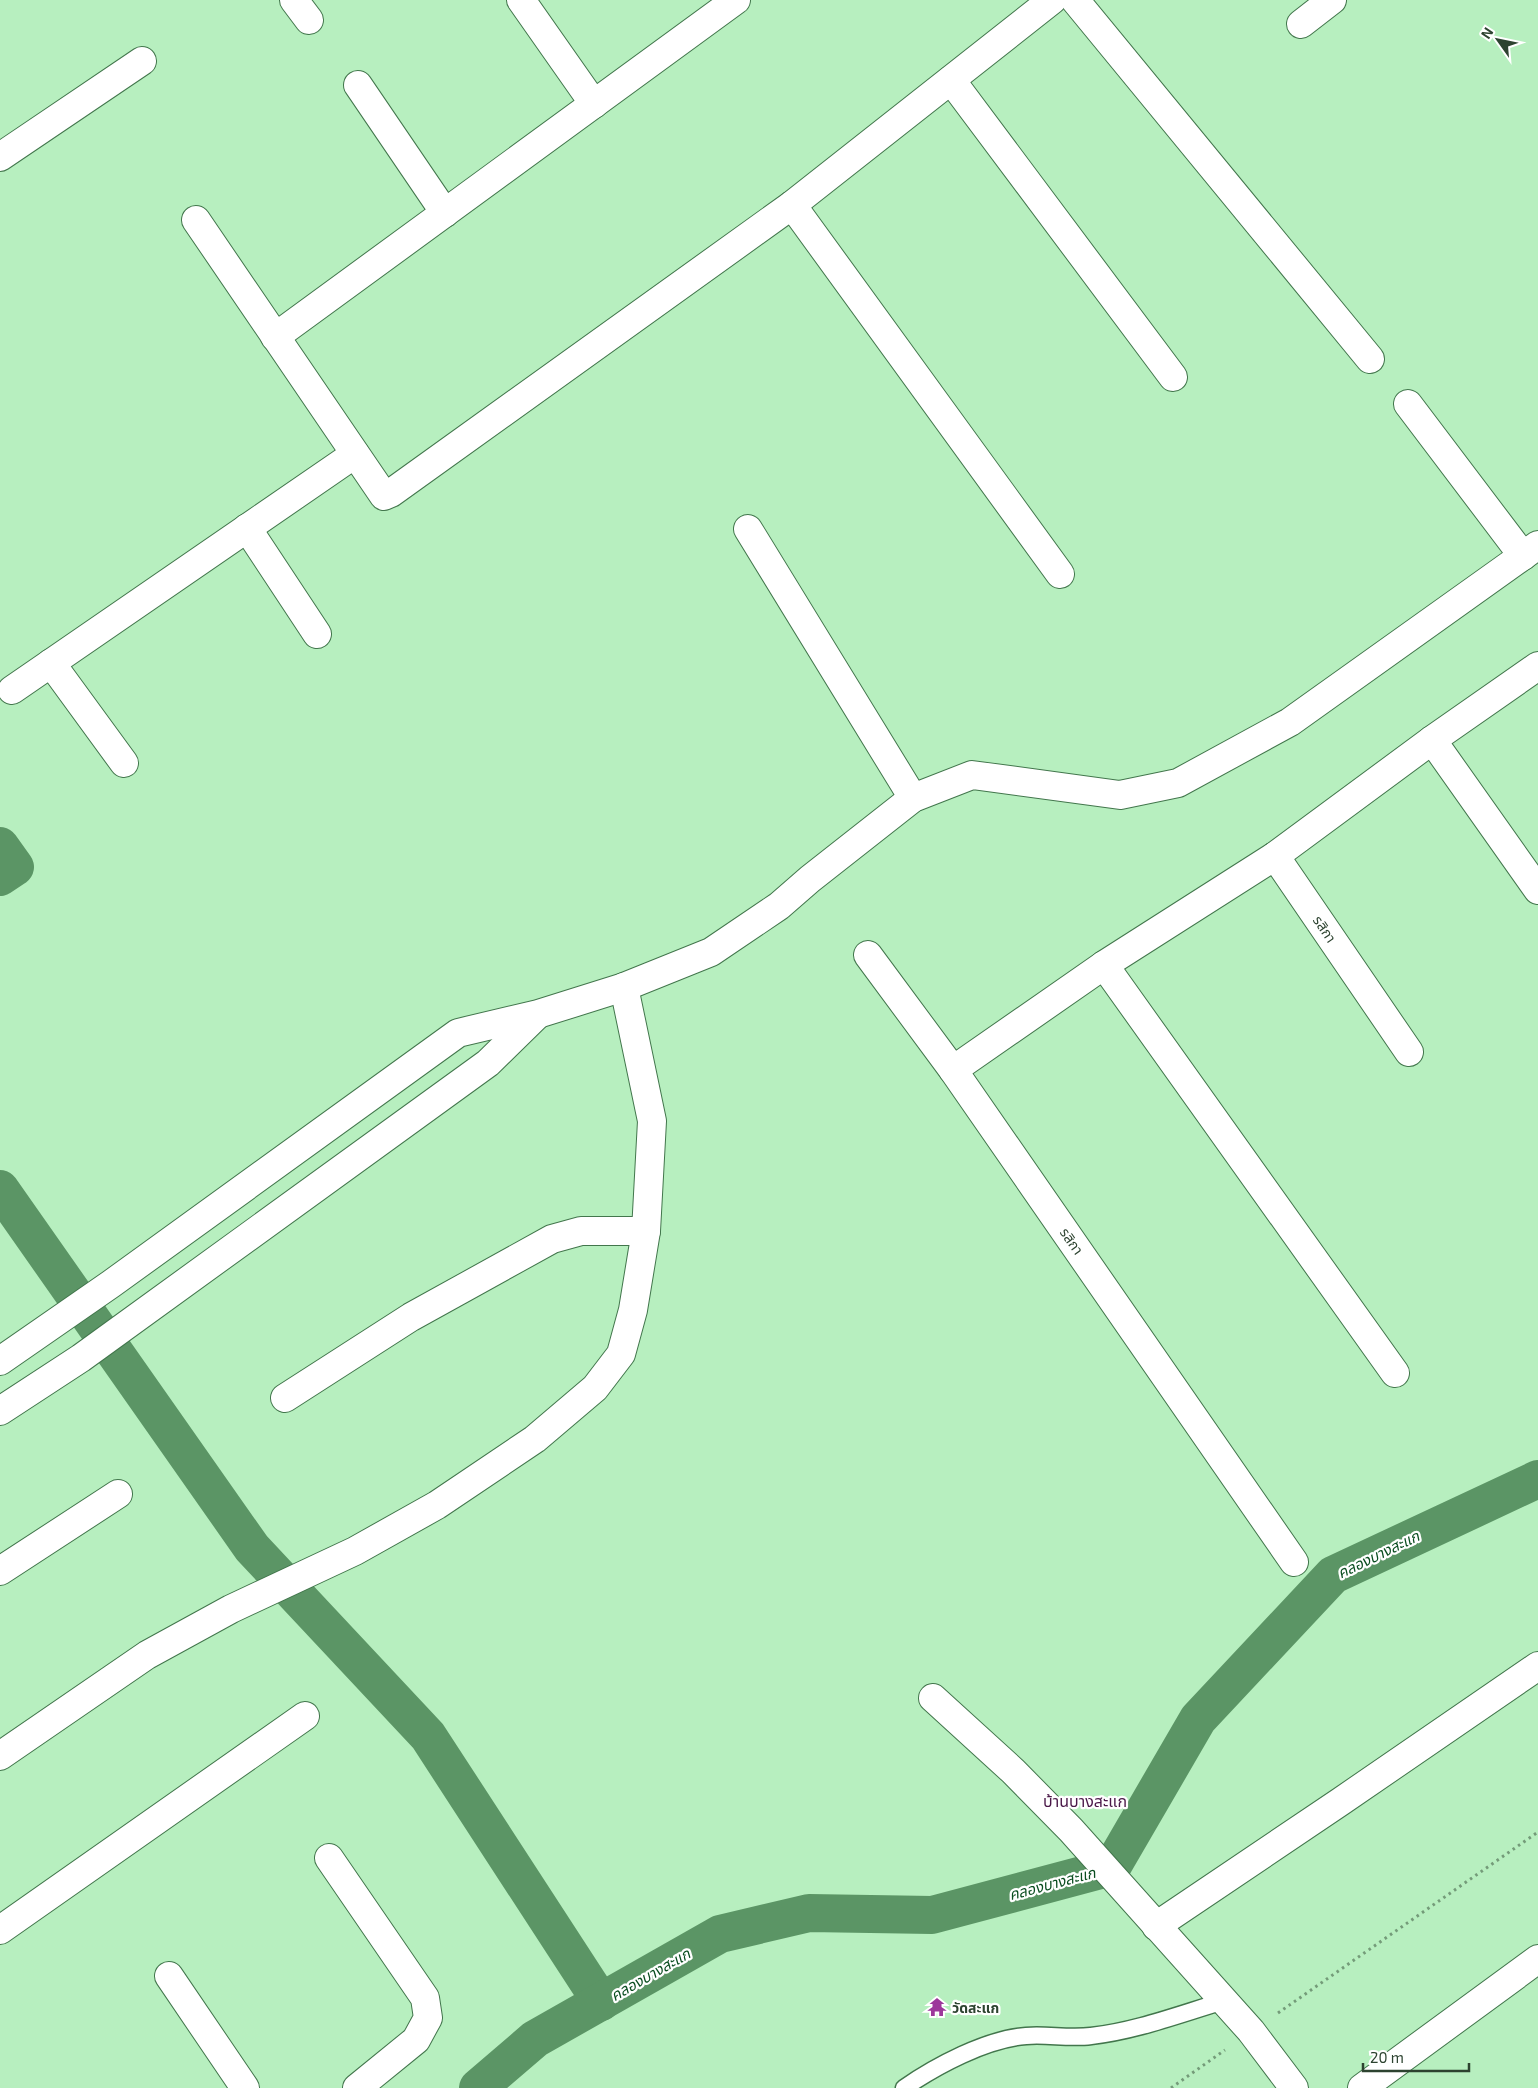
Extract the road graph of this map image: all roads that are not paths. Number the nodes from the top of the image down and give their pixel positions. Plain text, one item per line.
1 (521, 0) edge
2 (736, 0) edge
3 (1052, 0) edge
4 (1075, 0) edge
5 (1332, 0) edge
6 (1301, 24) dead end
7 (142, 61) dead end
8 (951, 80) junction
9 (358, 85) dead end
10 (594, 104) junction
11 (0, 157) edge
12 (792, 205) junction
13 (445, 213) junction
14 (196, 220) dead end
15 (275, 337) junction
16 (1370, 358) dead end
17 (1173, 377) dead end
18 (1408, 404) dead end
19 (354, 454) junction
20 (247, 528) junction
21 (748, 529) dead end
22 (1531, 550) edge
23 (1060, 574) dead end
24 (317, 634) dead end
25 (51, 663) junction
26 (1538, 666) edge
27 (12, 690) dead end
28 (1432, 740) junction
29 (124, 763) dead end
30 (913, 798) junction
31 (1275, 856) junction
32 (1538, 890) edge
33 (868, 955) dead end
34 (1104, 965) junction
35 (624, 987) junction
36 (538, 1014) junction
37 (1409, 1052) dead end
38 (954, 1070) junction
39 (646, 1231) junction
40 (0, 1361) edge
41 (1395, 1373) dead end
42 (285, 1398) dead end
43 (0, 1411) edge
44 (118, 1494) dead end
45 (1294, 1562) dead end
46 (0, 1571) edge
47 (1538, 1666) edge
48 (934, 1698) dead end
49 (305, 1716) dead end
50 (0, 1756) edge
51 (329, 1858) dead end
52 (1156, 1926) junction
53 (0, 1930) edge
54 (1538, 1959) edge
55 (169, 1976) dead end
56 (1224, 2001) junction
57 (245, 2088) edge
58 (357, 2088) edge
59 (904, 2088) edge
60 (1294, 2088) edge
61 (1362, 2088) edge

1 - 10 street
2 - 10 street
3 - 8 street
4 - 16 street
5 - 6 street
7 - 11 street
8 - 12 street
8 - 17 street
9 - 13 street
10 - 13 street
12 - 19 street
12 - 23 street
13 - 15 street
14 - 15 street
15 - 19 street
18 - 22 street
19 - 20 street
20 - 24 street
20 - 25 street
21 - 30 street
22 - 30 street
25 - 27 street
25 - 29 street
26 - 28 street
28 - 31 street
28 - 32 street
30 - 35 street
31 - 34 street
31 - 37 street, รสิกา
33 - 38 street, รสิกา
34 - 38 street
34 - 41 street
35 - 36 street
35 - 39 street
36 - 40 street
36 - 43 street
38 - 45 street, รสิกา
39 - 42 street
39 - 50 street
44 - 46 street
47 - 52 street
48 - 52 street
49 - 53 street
51 - 58 street
52 - 56 street
54 - 61 street
55 - 57 street
56 - 59 lane
56 - 60 street

